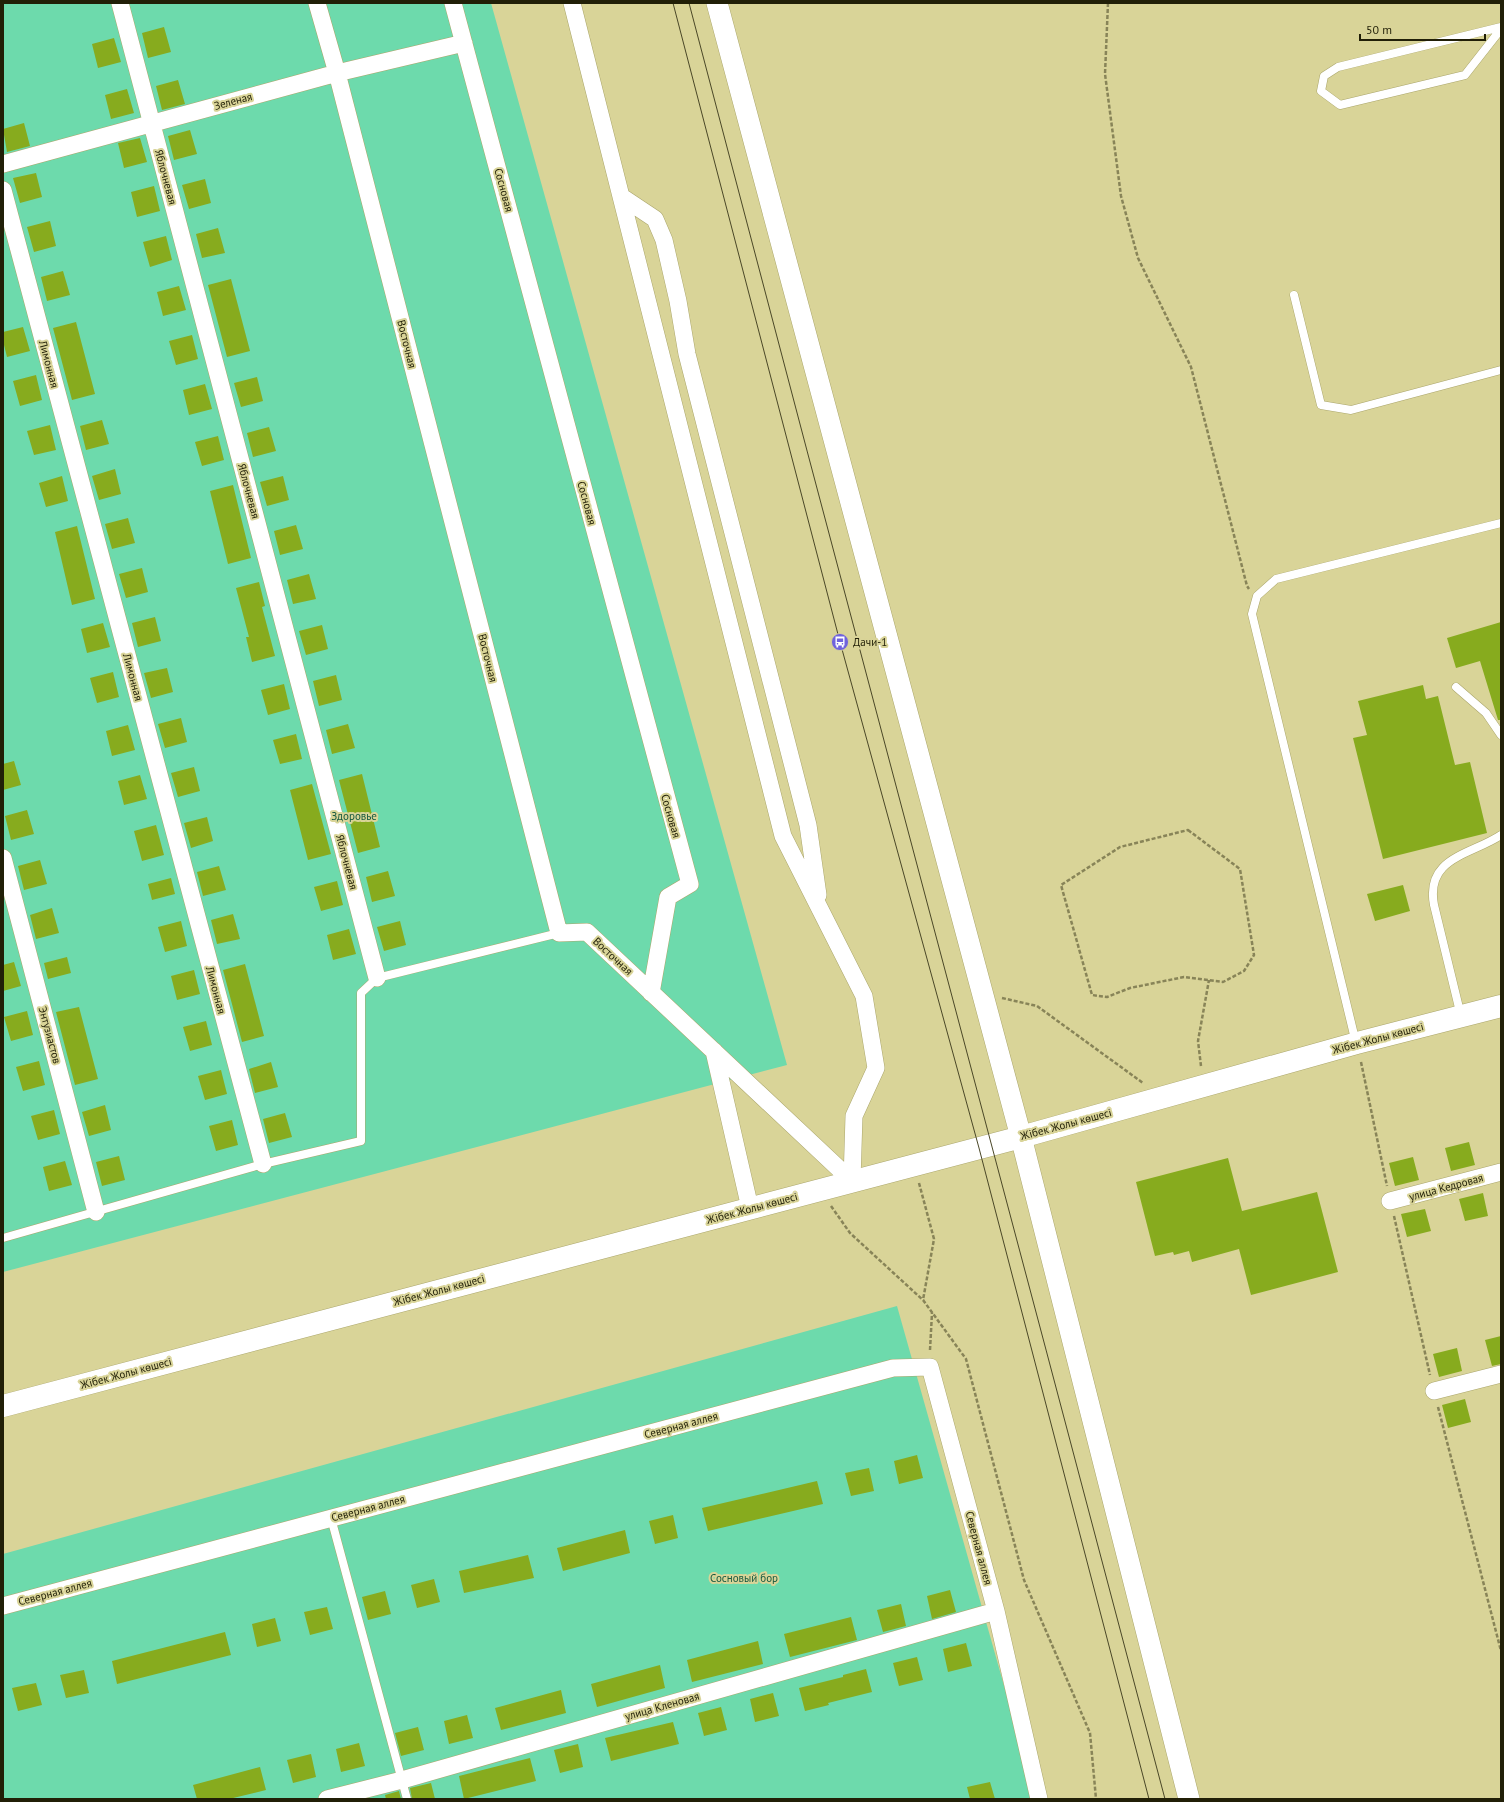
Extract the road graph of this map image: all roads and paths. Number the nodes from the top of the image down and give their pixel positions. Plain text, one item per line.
1 (120, 3) edge
2 (317, 3) edge
3 (454, 3) edge
4 (572, 3) edge
5 (717, 3) edge
6 (1108, 3) edge
7 (1501, 28) edge
8 (464, 43) junction
9 (337, 73) junction
10 (152, 123) junction
11 (3, 164) edge
12 (3, 190) edge
13 (622, 197) junction
14 (1294, 295) dead end
15 (1501, 370) edge
16 (1501, 523) edge
17 (1257, 596) junction
18 (1456, 687) dead end
19 (1501, 735) edge
20 (1501, 835) edge
21 (3, 858) edge
22 (821, 911) junction
23 (558, 933) junction
24 (377, 978) junction
25 (1209, 980) junction
26 (651, 993) junction
27 (983, 994) junction
28 (1501, 1006) edge
29 (1461, 1016) junction
30 (1357, 1043) junction
31 (714, 1051) junction
32 (1203, 1086) junction
33 (1163, 1097) junction
34 (1021, 1137) junction
35 (262, 1164) junction
36 (914, 1165) junction
37 (1501, 1172) edge
38 (852, 1181) junction
39 (826, 1188) junction
40 (1390, 1202) junction
41 (750, 1208) junction
42 (96, 1212) junction
43 (3, 1238) edge
44 (923, 1300) junction
45 (930, 1367) junction
46 (1501, 1374) edge
47 (1434, 1391) junction
48 (3, 1406) edge
49 (331, 1518) junction
50 (3, 1606) edge
51 (996, 1610) junction
52 (1501, 1651) edge
53 (402, 1780) junction
54 (327, 1799) edge
55 (407, 1799) edge
56 (1039, 1799) edge
57 (1096, 1799) edge
58 (1189, 1799) edge

1 - 10 street, Яблочневая
2 - 9 street, Восточная
3 - 8 street, Сосновая
4 - 13 street
5 - 27 street
6 - 17 path
7 - 7 lane
8 - 9 street, Зеленая
8 - 26 street, Сосновая
9 - 10 street, Зеленая
9 - 23 street, Восточная
10 - 11 street, Зеленая
10 - 24 street, Яблочневая
12 - 35 street, Лимонная
13 - 22 street
13 - 22 street
14 - 15 lane
16 - 17 lane
17 - 30 lane
18 - 19 lane
20 - 29 lane
21 - 42 street, Энтузиастов
22 - 38 street
23 - 24 lane
23 - 26 street, Восточная
24 - 35 lane
25 - 25 path
25 - 32 path
26 - 31 street, Восточная
27 - 33 path
27 - 34 street
28 - 29 highway, Жібек Жолы көшесі
29 - 30 highway, Жібек Жолы көшесі
30 - 32 highway, Жібек Жолы көшесі
30 - 40 path
31 - 38 street, Восточная
31 - 41 street
32 - 33 highway, Жібек Жолы көшесі
33 - 34 highway, Жібек Жолы көшесі
34 - 36 highway, Жібек Жолы көшесі
34 - 58 street
35 - 42 lane
36 - 38 highway, Жібек Жолы көшесі
36 - 44 path
37 - 40 street, улица Кедровая
38 - 39 highway, Жібек Жолы көшесі
39 - 41 highway, Жібек Жолы көшесі
39 - 44 path
40 - 47 path
41 - 48 highway, Жібек Жолы көшесі
42 - 43 lane
44 - 45 path
44 - 57 path
45 - 49 street, Северная аллея
45 - 51 street, Северная аллея
46 - 47 street
47 - 52 path
49 - 50 street, Северная аллея
49 - 53 lane
51 - 53 street, улица Кленовая
51 - 56 street, Северная аллея
53 - 54 street, улица Кленовая
53 - 55 lane

